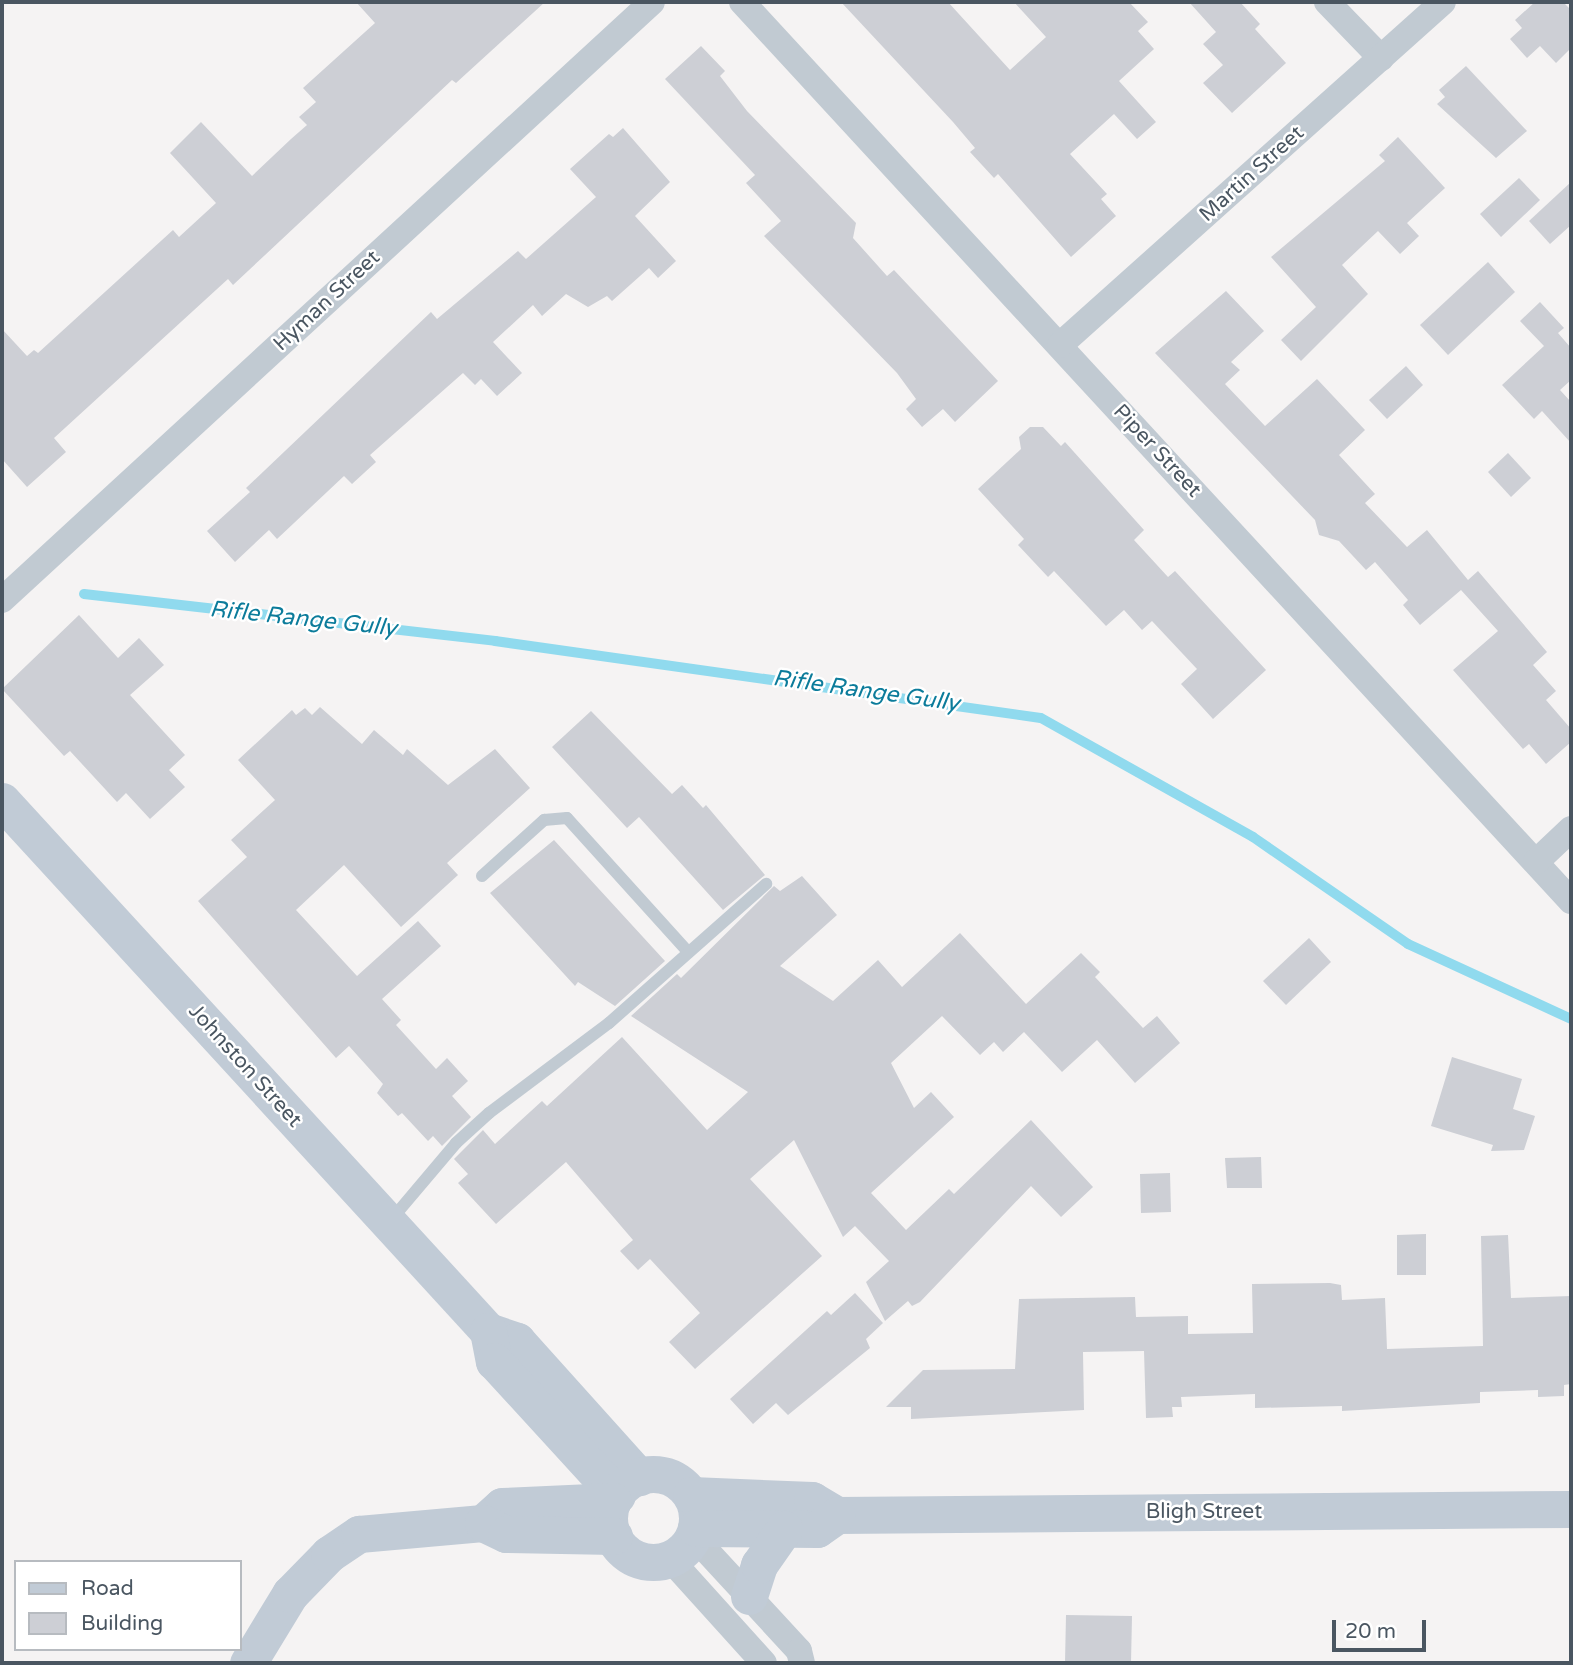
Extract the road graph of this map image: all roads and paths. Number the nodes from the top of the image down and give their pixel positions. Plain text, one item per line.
1 (652, 2) edge
2 (742, 2) edge
3 (1327, 2) edge
4 (1443, 2) edge
5 (1381, 58) junction
6 (1060, 345) junction
7 (2, 600) edge
8 (2, 801) edge
9 (1571, 829) edge
10 (1536, 862) junction
11 (482, 876) dead end
12 (766, 884) dead end
13 (1571, 901) edge
14 (688, 952) junction
15 (389, 1223) junction
16 (621, 1502) junction
17 (1571, 1509) edge
18 (837, 1515) junction
19 (688, 1529) junction
20 (784, 1530) junction
21 (749, 1596) junction
22 (248, 1663) edge
23 (764, 1663) edge
24 (802, 1663) edge

1 - 7 street, Hyman Street
2 - 6 street, Piper Street
3 - 5 street
4 - 5 street, Martin Street
5 - 6 street, Martin Street
6 - 10 street, Piper Street
8 - 15 street, Johnston Street
9 - 10 street
10 - 13 street, Piper Street
11 - 14 lane
12 - 14 lane
14 - 15 lane
15 - 16 street, Johnston Street
16 - 19 street
16 - 19 street, Johnston Street
16 - 22 street
17 - 18 street, Bligh Street
18 - 19 street, Bligh Street
18 - 20 street, Bligh Street
19 - 20 street, Bligh Street
19 - 21 street
19 - 23 street
20 - 21 street
21 - 24 street

